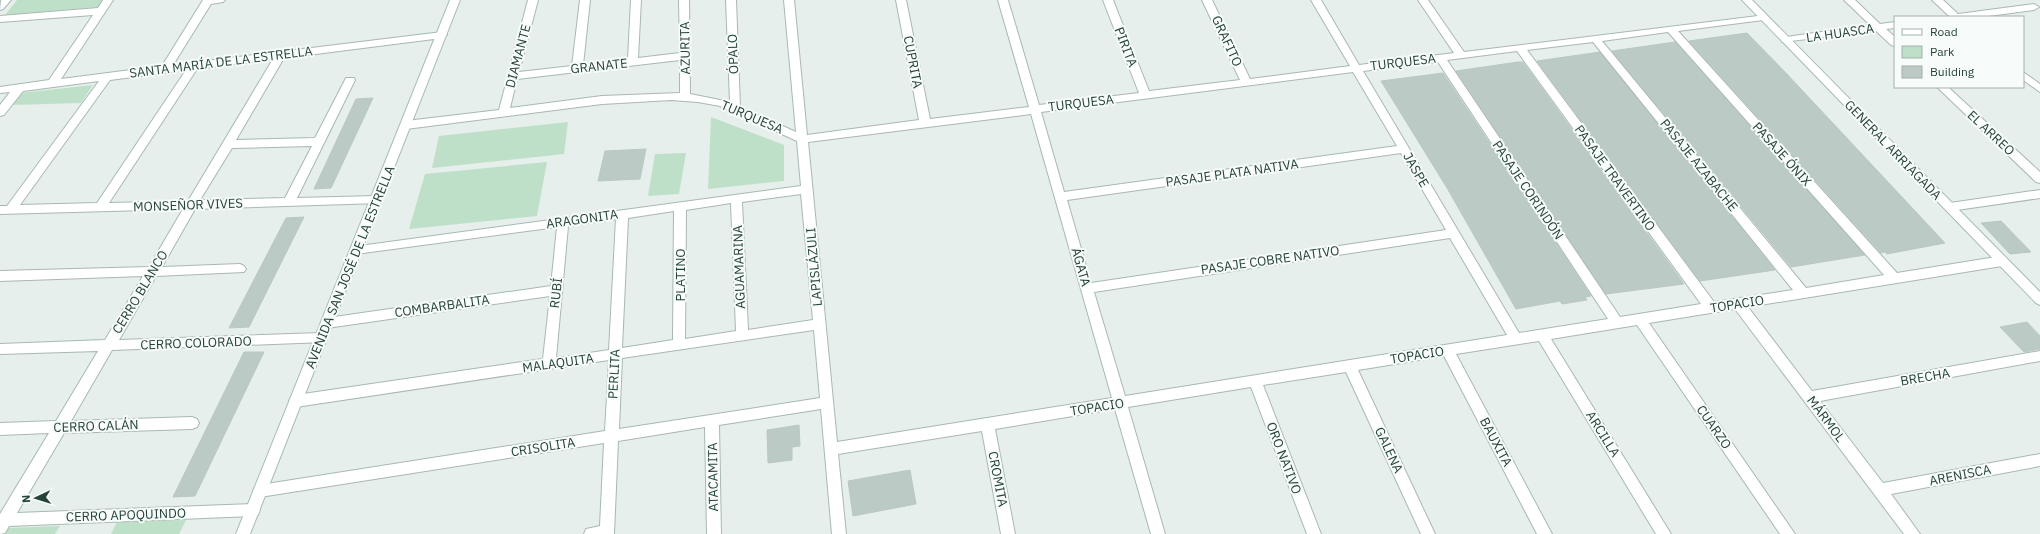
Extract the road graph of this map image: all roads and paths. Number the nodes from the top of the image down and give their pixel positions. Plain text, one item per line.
1 (6, 0) edge
2 (108, 0) edge
3 (220, 0) edge
4 (455, 0) edge
5 (533, 0) edge
6 (585, 0) edge
7 (636, 0) edge
8 (684, 0) edge
9 (731, 0) edge
10 (790, 0) edge
11 (901, 0) edge
12 (1003, 0) edge
13 (1108, 0) edge
14 (1207, 0) edge
15 (1316, 0) edge
16 (1423, 0) edge
17 (1747, 0) edge
18 (1849, 0) edge
19 (1937, 0) edge
20 (2025, 0) edge
21 (208, 1) edge
22 (0, 7) edge
23 (2037, 10) edge
24 (101, 11) junction
25 (1956, 16) edge
26 (1968, 16) edge
27 (1764, 17) junction
28 (0, 20) edge
29 (1894, 25) edge
30 (1878, 28) junction
31 (1671, 29) junction
32 (442, 35) junction
33 (1595, 38) junction
34 (1786, 40) junction
35 (1894, 42) edge
36 (1519, 48) junction
37 (281, 55) junction
38 (1461, 55) junction
39 (685, 56) junction
40 (1440, 57) junction
41 (633, 62) junction
42 (194, 66) junction
43 (577, 68) junction
44 (1356, 68) junction
45 (166, 69) junction
46 (513, 76) junction
47 (2024, 76) edge
48 (107, 77) junction
49 (350, 80) dead end
50 (1246, 82) junction
51 (52, 84) junction
52 (19, 88) junction
53 (1943, 88) edge
54 (0, 90) edge
55 (2040, 90) edge
56 (1145, 95) junction
57 (685, 97) junction
58 (735, 107) junction
59 (1035, 109) junction
60 (0, 112) edge
61 (503, 113) junction
62 (926, 123) junction
63 (406, 125) junction
64 (802, 139) junction
65 (320, 142) junction
66 (228, 144) junction
67 (1404, 149) junction
68 (2040, 179) edge
69 (807, 189) junction
70 (2040, 194) edge
71 (1060, 197) junction
72 (736, 198) junction
73 (376, 200) junction
74 (289, 202) junction
75 (192, 205) junction
76 (680, 206) junction
77 (1950, 207) junction
78 (100, 208) junction
79 (5, 210) edge
80 (622, 214) junction
81 (563, 222) junction
82 (1453, 233) junction
83 (356, 250) junction
84 (2002, 261) junction
85 (240, 269) dead end
86 (152, 272) junction
87 (0, 276) edge
88 (1894, 278) junction
89 (1087, 288) junction
90 (556, 290) junction
91 (1803, 293) junction
92 (2040, 300) edge
93 (1738, 304) junction
94 (1711, 308) junction
95 (1640, 319) junction
96 (327, 323) junction
97 (1617, 323) junction
98 (820, 324) junction
99 (1542, 335) junction
100 (742, 336) junction
101 (321, 338) junction
102 (1516, 339) junction
103 (108, 345) junction
104 (679, 345) junction
105 (0, 349) edge
106 (1447, 350) junction
107 (615, 354) junction
108 (2040, 356) edge
109 (549, 364) junction
110 (1350, 366) junction
111 (1255, 381) junction
112 (1809, 397) junction
113 (296, 401) junction
114 (827, 402) junction
115 (1120, 403) junction
116 (712, 420) junction
117 (192, 422) dead end
118 (987, 424) junction
119 (60, 427) junction
120 (0, 429) edge
121 (611, 436) junction
122 (832, 449) junction
123 (2040, 460) edge
124 (1879, 490) junction
125 (260, 491) junction
126 (253, 510) junction
127 (2, 523) edge
128 (607, 533) edge
129 (243, 534) edge
130 (591, 534) edge
131 (714, 534) edge
132 (840, 534) edge
133 (1008, 534) edge
134 (1158, 534) edge
135 (1314, 534) edge
136 (1428, 534) edge
137 (1544, 534) edge
138 (1664, 534) edge
139 (1788, 534) edge
140 (1913, 534) edge

1 - 22 street
2 - 24 street
3 - 21 street
4 - 32 street, AVENIDA SAN JOSÉ DE LA ESTRELLA
5 - 46 street, DIAMANTE
6 - 43 street
7 - 41 street
8 - 39 street, AZURITA
9 - 58 street, ÓPALO
10 - 64 street, LAPISLÁZULI
11 - 62 street, CUPRITA
12 - 59 street, ÁGATA
13 - 56 street, PIRITA
14 - 50 street, GRAFITO
15 - 44 street, JASPE
16 - 38 street
17 - 27 street, GENERAL ARRIAGADA
18 - 30 street
19 - 25 street
20 - 23 street
21 - 45 street
23 - 26 street
24 - 28 street
24 - 51 street
27 - 31 street, TURQUESA
27 - 34 street, GENERAL ARRIAGADA
29 - 30 street, LA HUASCA
30 - 34 street, LA HUASCA
30 - 35 street
31 - 33 street, TURQUESA
31 - 88 street, PASAJE ÓNIX
32 - 37 street, SANTA MARÍA DE LA ESTRELLA
32 - 63 street, AVENIDA SAN JOSÉ DE LA ESTRELLA
33 - 36 street, TURQUESA
33 - 91 street, PASAJE AZABACHE
34 - 77 street, GENERAL ARRIAGADA
36 - 38 street, TURQUESA
36 - 94 street, PASAJE TRAVERTINO
37 - 42 street, SANTA MARÍA DE LA ESTRELLA
37 - 66 street, CERRO BLANCO
38 - 40 street, TURQUESA
39 - 41 street, GRANATE
39 - 57 street, AZURITA
40 - 44 street, TURQUESA
40 - 97 street, PASAJE CORINDÓN
41 - 43 street, GRANATE
42 - 45 street, SANTA MARÍA DE LA ESTRELLA
42 - 78 street
43 - 46 street, GRANATE
44 - 50 street, TURQUESA
44 - 67 street, JASPE
45 - 48 street, SANTA MARÍA DE LA ESTRELLA
46 - 61 street, DIAMANTE
47 - 55 street
48 - 51 street, SANTA MARÍA DE LA ESTRELLA
48 - 79 street
49 - 65 street
50 - 56 street, TURQUESA
51 - 52 street, SANTA MARÍA DE LA ESTRELLA
52 - 54 street, SANTA MARÍA DE LA ESTRELLA
52 - 60 street
53 - 68 street, EL ARREO
56 - 59 street, TURQUESA
57 - 58 street, TURQUESA
57 - 61 street, TURQUESA
58 - 64 street, TURQUESA
59 - 62 street, TURQUESA
59 - 71 street, ÁGATA
61 - 63 street, TURQUESA
62 - 64 street, TURQUESA
63 - 73 street, AVENIDA SAN JOSÉ DE LA ESTRELLA
64 - 69 street, LAPISLÁZULI
65 - 66 street
65 - 74 street
66 - 75 street, CERRO BLANCO
67 - 71 street, PASAJE PLATA NATIVA
67 - 82 street, JASPE
69 - 72 street, ARAGONITA
69 - 98 street, LAPISLÁZULI
70 - 77 street
71 - 89 street, ÁGATA
72 - 76 street, ARAGONITA
72 - 100 street, AGUAMARINA
73 - 74 street, MONSEÑOR VIVES
73 - 83 street, AVENIDA SAN JOSÉ DE LA ESTRELLA
74 - 75 street, MONSEÑOR VIVES
75 - 78 street, MONSEÑOR VIVES
75 - 86 street, CERRO BLANCO
76 - 80 street, ARAGONITA
76 - 104 street, PLATINO
77 - 84 street, GENERAL ARRIAGADA
78 - 79 street, MONSEÑOR VIVES
80 - 81 street, ARAGONITA
80 - 107 street, PERLITA
81 - 83 street, ARAGONITA
81 - 90 street, RUBÍ
82 - 89 street, PASAJE COBRE NATIVO
82 - 102 street, JASPE
83 - 96 street, AVENIDA SAN JOSÉ DE LA ESTRELLA
84 - 88 street, TOPACIO
84 - 92 street, GENERAL ARRIAGADA
85 - 86 street
86 - 87 street
86 - 103 street, CERRO BLANCO
88 - 91 street, TOPACIO
89 - 115 street, ÁGATA
90 - 96 street, COMBARBALITA
90 - 109 street, RUBÍ
91 - 93 street, TOPACIO
93 - 94 street, TOPACIO
93 - 112 street, MÁRMOL
94 - 95 street, TOPACIO
95 - 97 street, TOPACIO
95 - 139 street, CUARZO
96 - 101 street, AVENIDA SAN JOSÉ DE LA ESTRELLA
97 - 99 street, TOPACIO
98 - 100 street, MALAQUITA
98 - 114 street, LAPISLÁZULI
99 - 102 street, TOPACIO
99 - 138 street, ARCILLA
100 - 104 street, MALAQUITA
101 - 103 street, CERRO COLORADO
101 - 113 street, AVENIDA SAN JOSÉ DE LA ESTRELLA
102 - 106 street, TOPACIO
103 - 105 street, CERRO COLORADO
103 - 119 street, CERRO BLANCO
104 - 107 street, MALAQUITA
106 - 110 street, TOPACIO
106 - 137 street, BAUXITA
107 - 109 street, MALAQUITA
107 - 121 street, PERLITA
108 - 112 street, BRECHA
109 - 113 street, MALAQUITA
110 - 111 street, TOPACIO
110 - 136 street, GALENA
111 - 115 street, TOPACIO
111 - 135 street, ORO NATIVO
112 - 124 street, MÁRMOL
113 - 125 street, AVENIDA SAN JOSÉ DE LA ESTRELLA
114 - 116 street, CRISOLITA
114 - 122 street, LAPISLÁZULI
115 - 118 street, TOPACIO
115 - 134 street, ÁGATA
116 - 121 street, CRISOLITA
116 - 131 street, ATACAMITA
117 - 119 street, CERRO CALÁN
118 - 122 street, TOPACIO
118 - 133 street, CROMITA
119 - 120 street, CERRO CALÁN
119 - 127 street, CERRO BLANCO
121 - 125 street, CRISOLITA
121 - 128 street, PERLITA
122 - 132 street, LAPISLÁZULI
123 - 124 street, ARENISCA
124 - 140 street, MÁRMOL
125 - 126 street, AVENIDA SAN JOSÉ DE LA ESTRELLA
126 - 127 street, CERRO APOQUINDO
126 - 129 street, AVENIDA SAN JOSÉ DE LA ESTRELLA
128 - 130 street

